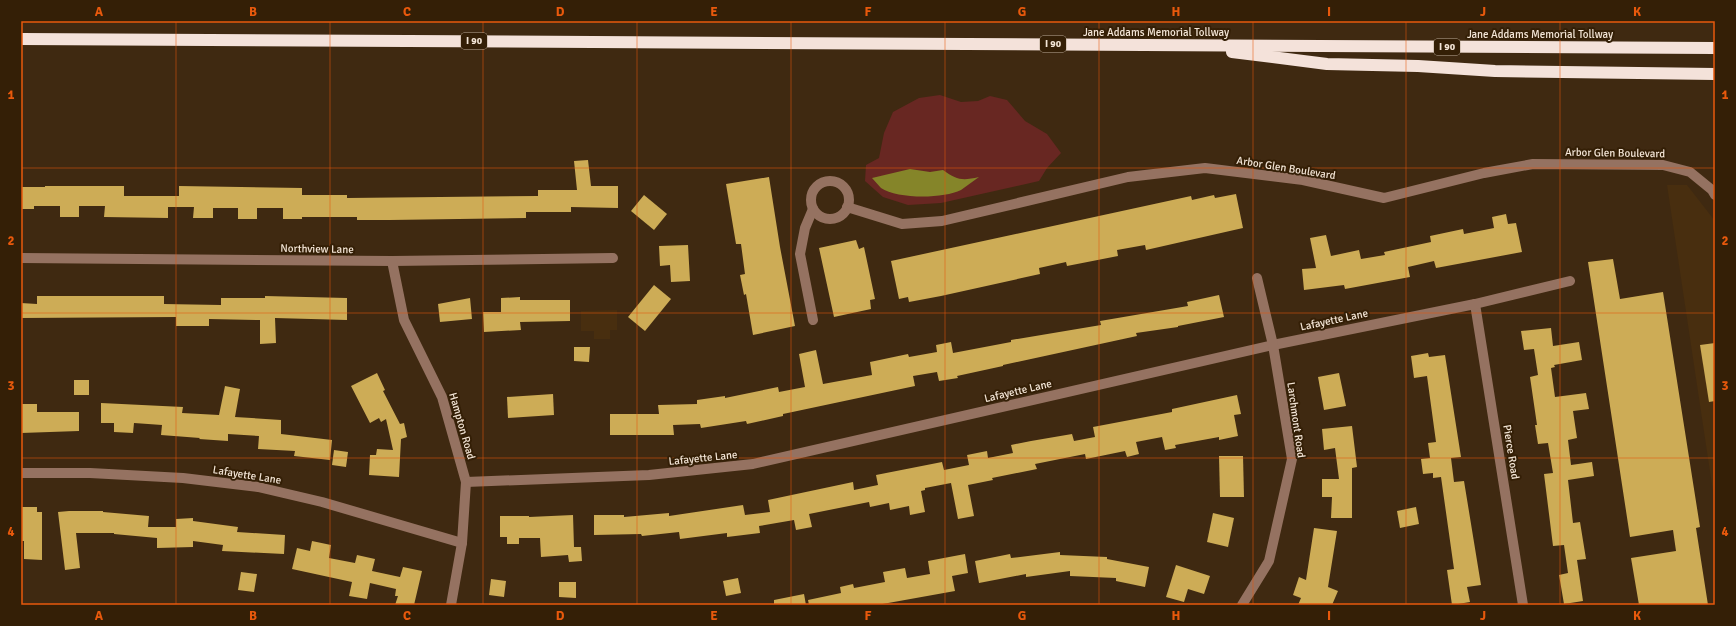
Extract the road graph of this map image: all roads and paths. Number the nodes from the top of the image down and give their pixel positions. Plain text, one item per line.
1 (21, 39) edge
2 (1179, 45) junction
3 (1715, 48) edge
4 (1715, 74) edge
5 (1715, 195) edge
6 (847, 207) junction
7 (813, 210) junction
8 (21, 258) edge
9 (613, 258) dead end
10 (392, 261) junction
11 (1257, 278) dead end
12 (1570, 281) dead end
13 (1475, 304) junction
14 (813, 320) dead end
15 (1273, 345) junction
16 (21, 473) edge
17 (466, 482) junction
18 (462, 544) junction
19 (450, 605) edge
20 (1242, 605) edge
21 (1523, 605) edge

1 - 2 highway, Jane Addams Memorial Tollway / I 90
2 - 3 highway, Jane Addams Memorial Tollway / I 90
2 - 4 highway
5 - 6 street, Arbor Glen Boulevard
6 - 7 street
6 - 7 street
7 - 14 street
8 - 10 street, Northview Lane
9 - 10 street, Northview Lane
10 - 17 street, Hampton Road
11 - 15 street, Larchmont Road
12 - 13 street, Lafayette Lane
13 - 15 street, Lafayette Lane
13 - 21 street, Pierce Road
15 - 17 street, Lafayette Lane
15 - 20 street, Larchmont Road
16 - 18 street, Lafayette Lane
17 - 18 street, Hampton Road
18 - 19 street, Hampton Road

